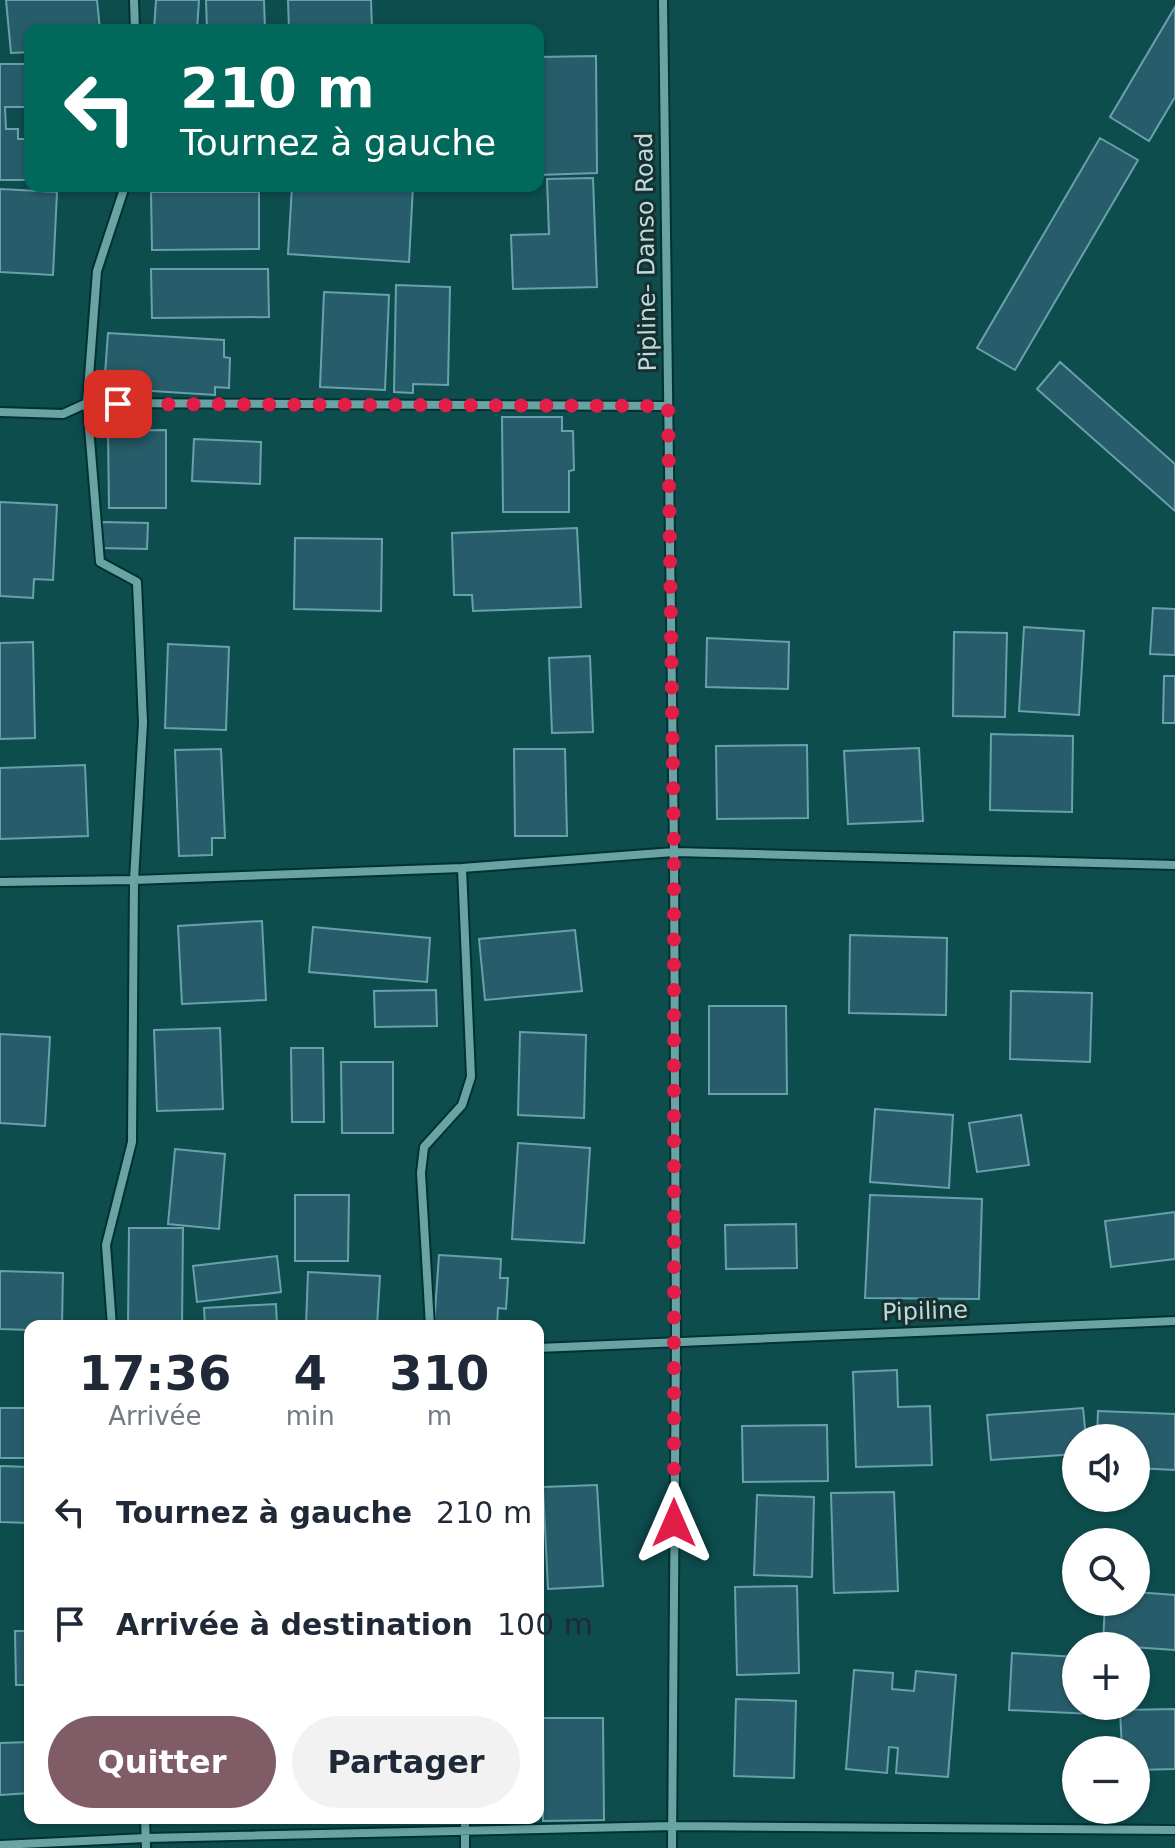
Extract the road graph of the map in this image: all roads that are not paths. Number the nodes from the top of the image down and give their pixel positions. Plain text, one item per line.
1 (134, 0) edge
2 (663, 0) edge
3 (135, 24) edge
4 (123, 192) edge
5 (87, 403) junction
6 (668, 406) junction
7 (0, 412) edge
8 (674, 852) junction
9 (1175, 865) edge
10 (462, 868) junction
11 (134, 880) junction
12 (0, 882) edge
13 (112, 1320) edge
14 (430, 1320) edge
15 (1175, 1321) edge
16 (676, 1341) junction
17 (544, 1348) edge
18 (465, 1824) edge
19 (673, 1826) junction
20 (1175, 1830) edge
21 (466, 1831) junction
22 (146, 1843) edge
23 (0, 1845) edge
24 (465, 1848) edge
25 (672, 1848) edge

1 - 3 street
2 - 6 street, Pipline- Danso Road
4 - 5 street
5 - 6 street
5 - 7 street
5 - 11 street
6 - 8 street, Pipline- Danso Road
8 - 9 street
8 - 10 street
8 - 16 street, Pipline- Danso Road
10 - 11 street
10 - 14 street
11 - 12 street
11 - 13 street
15 - 16 street, Pipiline
16 - 17 street, Pipiline
16 - 19 street, Pipline- Danso Road
18 - 21 street
19 - 20 street
19 - 21 street
19 - 25 street, Pipline- Danso Road
21 - 22 street
21 - 24 street
22 - 23 street

